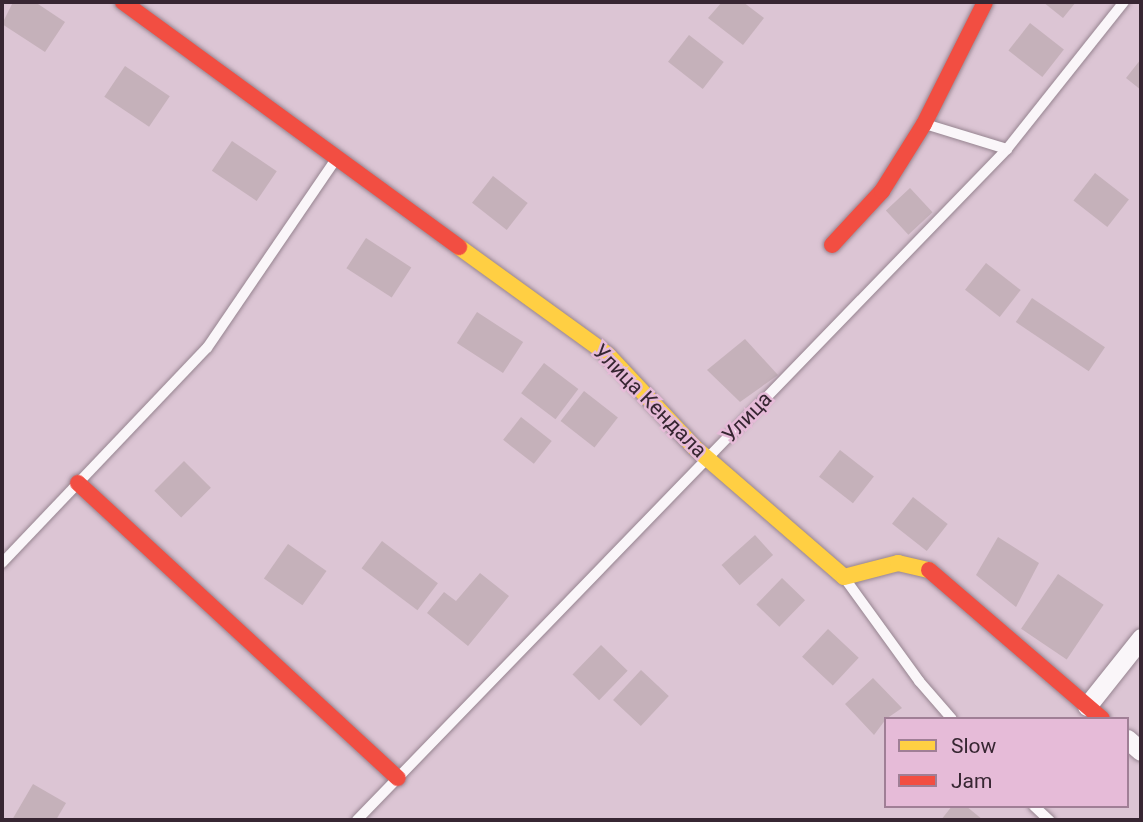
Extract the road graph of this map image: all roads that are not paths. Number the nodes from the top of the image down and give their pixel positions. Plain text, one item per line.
1 (123, 2) edge
2 (985, 2) edge
3 (1124, 2) edge
4 (924, 124) junction
5 (1007, 149) junction
6 (338, 156) junction
7 (832, 245) dead end
8 (707, 458) junction
9 (78, 483) junction
10 (2, 563) edge
11 (844, 577) junction
12 (1141, 638) edge
13 (1095, 713) edge
14 (950, 717) edge
15 (398, 778) junction
16 (1036, 808) edge
17 (357, 820) edge
18 (1049, 820) edge

1 - 6 street, Улица Кендала
2 - 4 street
3 - 5 lane, Улица
4 - 5 lane
4 - 7 street
5 - 8 lane, Улица
6 - 8 street, Улица Кендала
6 - 9 lane
8 - 11 street, Улица Кендала
8 - 15 lane, Улица
9 - 10 lane
9 - 15 street
11 - 13 street
11 - 14 lane
12 - 13 street
15 - 17 lane, Улица
16 - 18 lane

